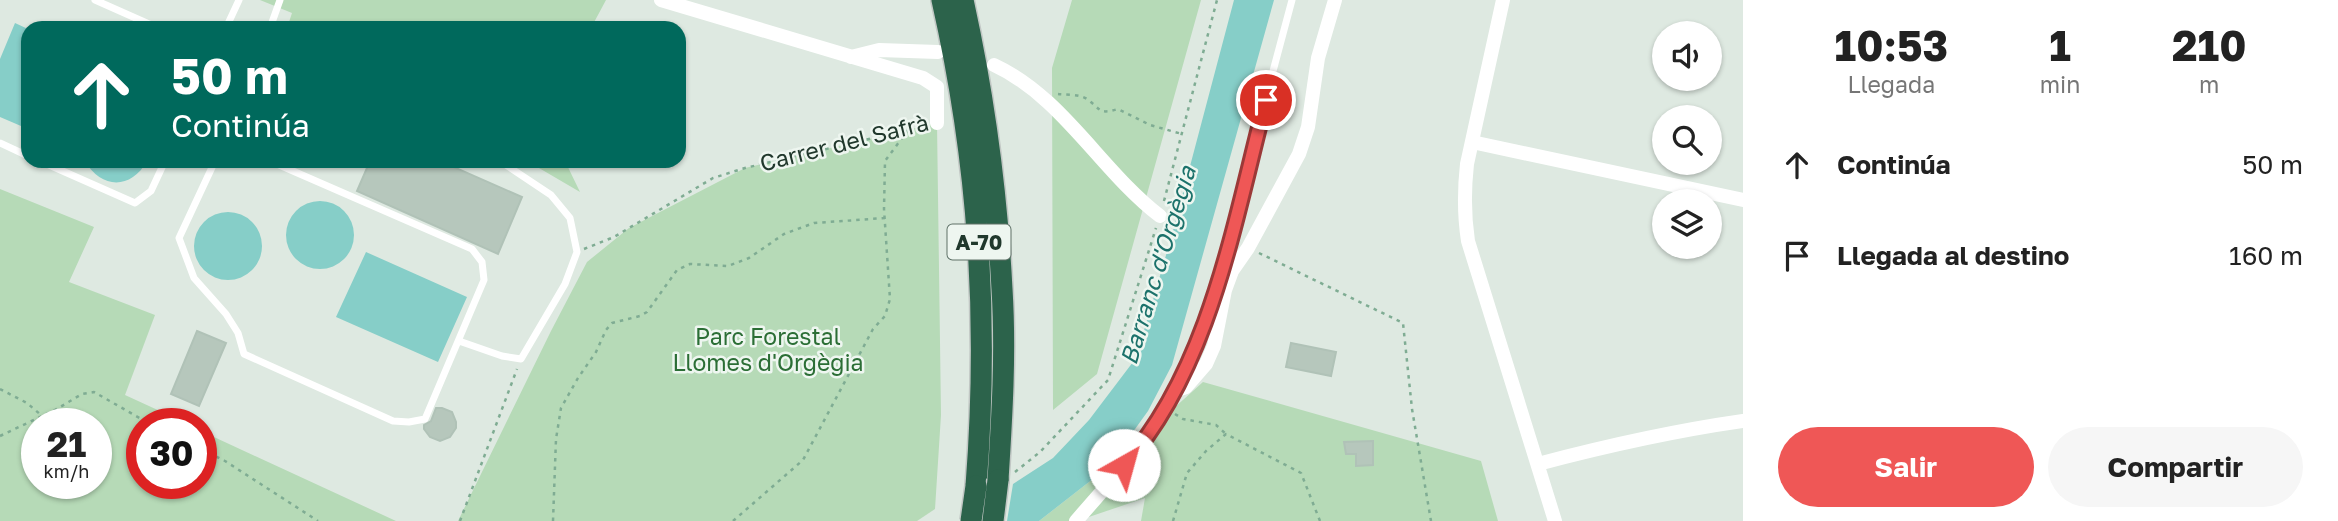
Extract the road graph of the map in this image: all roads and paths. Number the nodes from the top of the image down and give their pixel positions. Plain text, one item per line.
1 (95, 0) edge
2 (239, 0) edge
3 (280, 0) edge
4 (662, 0) edge
5 (942, 0) edge
6 (963, 0) edge
7 (1217, 0) edge
8 (1292, 0) edge
9 (1335, 0) edge
10 (1503, 0) edge
11 (142, 21) edge
12 (229, 21) edge
13 (272, 21) edge
14 (938, 52) dead end
15 (850, 58) junction
16 (994, 65) dead end
17 (1034, 91) junction
18 (937, 122) joint
19 (908, 130) junction
20 (1182, 134) junction
21 (1472, 142) junction
22 (0, 143) edge
23 (21, 153) edge
24 (56, 168) edge
25 (162, 168) edge
26 (212, 168) edge
27 (286, 168) edge
28 (510, 168) edge
29 (1743, 200) edge
30 (1160, 216) junction
31 (885, 218) junction
32 (1248, 248) junction
33 (577, 252) junction
34 (459, 341) junction
35 (521, 359) junction
36 (0, 389) edge
37 (1177, 390) junction
38 (33, 408) edge
39 (57, 408) edge
40 (1164, 408) junction
41 (126, 411) edge
42 (1743, 421) edge
43 (21, 426) edge
44 (1226, 434) junction
45 (0, 436) edge
46 (217, 457) edge
47 (1538, 464) junction
48 (1002, 479) junction
49 (318, 521) edge
50 (460, 521) edge
51 (553, 521) edge
52 (733, 521) edge
53 (971, 521) edge
54 (993, 521) edge
55 (1076, 521) edge
56 (1173, 521) edge
57 (1320, 521) edge
58 (1431, 521) edge
59 (1555, 521) edge

1 - 11 lane
2 - 12 lane
3 - 13 lane
4 - 15 street, Carrer del Safrà
5 - 53 highway, A-70, bridge
6 - 48 highway, A-70
7 - 20 path
8 - 37 lane
9 - 32 street
10 - 21 street
14 - 15 street
15 - 18 street, Carrer del Safrà
16 - 17 street
17 - 20 path
17 - 30 street
18 - 19 path, Carrer del Safrà
19 - 31 path
19 - 33 path, Carrer del Safrà
20 - 30 path
21 - 29 street
21 - 47 street
22 - 23 lane
24 - 25 lane
26 - 34 lane
27 - 34 lane
28 - 33 lane
30 - 48 path
31 - 51 path
31 - 52 path
32 - 37 street
32 - 58 path
33 - 35 lane
34 - 35 lane
35 - 50 path
36 - 38 path
37 - 40 street
39 - 41 path
40 - 44 path
40 - 55 street
42 - 47 street
43 - 45 path
44 - 56 path
44 - 57 path
46 - 49 path
47 - 59 street
48 - 54 highway, A-70, bridge

